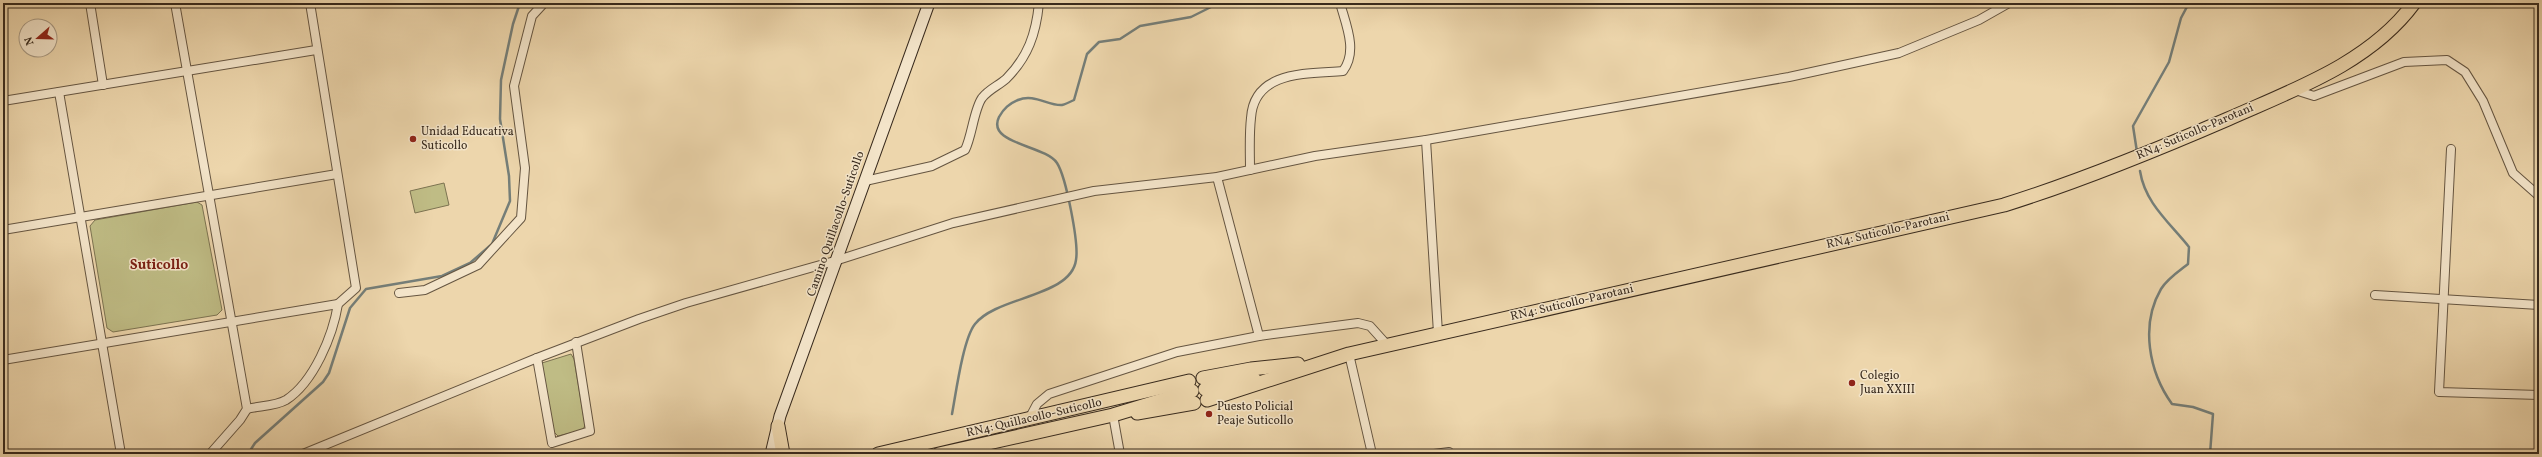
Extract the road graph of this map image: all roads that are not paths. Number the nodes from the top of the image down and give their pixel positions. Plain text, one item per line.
1 (90, 3) edge
2 (175, 3) edge
3 (310, 3) edge
4 (544, 3) edge
5 (929, 3) edge
6 (1039, 3) edge
7 (1340, 3) edge
8 (2009, 3) edge
9 (2414, 3) edge
10 (316, 50) junction
11 (187, 72) junction
12 (103, 84) junction
13 (2294, 90) junction
14 (59, 92) junction
15 (3, 101) edge
16 (1426, 140) junction
17 (2451, 149) dead end
18 (1250, 170) junction
19 (337, 174) junction
20 (1217, 177) junction
21 (865, 180) junction
22 (208, 195) junction
23 (2539, 196) edge
24 (80, 216) junction
25 (3, 230) edge
26 (838, 260) junction
27 (399, 293) dead end
28 (2375, 295) dead end
29 (2443, 299) junction
30 (338, 304) junction
31 (2539, 305) edge
32 (230, 322) junction
33 (1438, 333) junction
34 (1259, 336) junction
35 (576, 342) junction
36 (104, 343) junction
37 (1388, 346) junction
38 (1350, 354) junction
39 (537, 358) junction
40 (3, 360) edge
41 (1322, 361) junction
42 (2539, 395) edge
43 (246, 409) junction
44 (1113, 415) junction
45 (1029, 419) junction
46 (778, 426) junction
47 (956, 452) edge
48 (1449, 452) dead end
49 (121, 454) edge
50 (210, 454) edge
51 (303, 454) edge
52 (771, 454) edge
53 (783, 454) edge
54 (878, 454) edge
55 (939, 454) edge
56 (1120, 454) edge
57 (1372, 454) edge
58 (1434, 454) edge

1 - 12 street
2 - 11 street
3 - 10 street
4 - 27 street
5 - 21 main road, Camino Quillacollo-Suticollo
6 - 21 street
7 - 18 street
8 - 16 street
9 - 13 highway, RN4: Suticollo-Parotani
10 - 11 street
10 - 19 street
11 - 12 street
11 - 22 street
12 - 14 street
13 - 23 street
13 - 33 highway, RN4: Suticollo-Parotani
14 - 15 street
14 - 24 street
16 - 18 street
16 - 33 street
17 - 29 street
18 - 20 street
19 - 22 street
19 - 30 street
20 - 26 street
20 - 34 street
21 - 26 main road, Camino Quillacollo-Suticollo
22 - 24 street
22 - 32 street
24 - 25 street
24 - 36 street
26 - 35 street
26 - 46 main road, Camino Quillacollo-Suticollo
28 - 29 street
29 - 31 street
29 - 42 street
30 - 32 street
30 - 43 street
32 - 36 street
32 - 43 street
33 - 37 highway, RN4: Suticollo-Parotani
34 - 37 street
34 - 45 street
35 - 39 street
35 - 39 street
36 - 40 street
36 - 49 street
37 - 38 highway, RN4: Suticollo-Parotani
38 - 41 highway, RN4: Suticollo-Parotani
38 - 57 street
39 - 51 street
41 - 41 highway, RN4: Suticollo-Parotani
43 - 50 street
44 - 45 highway, RN4: Quillacollo-Suticollo
44 - 47 highway, RN4: Quillacollo-Suticollo
44 - 56 street
45 - 54 highway, RN4: Quillacollo-Suticollo
46 - 52 main road, Camino Quillacollo-Suticollo
46 - 53 highway
47 - 55 highway, RN4: Quillacollo-Suticollo
48 - 58 street

